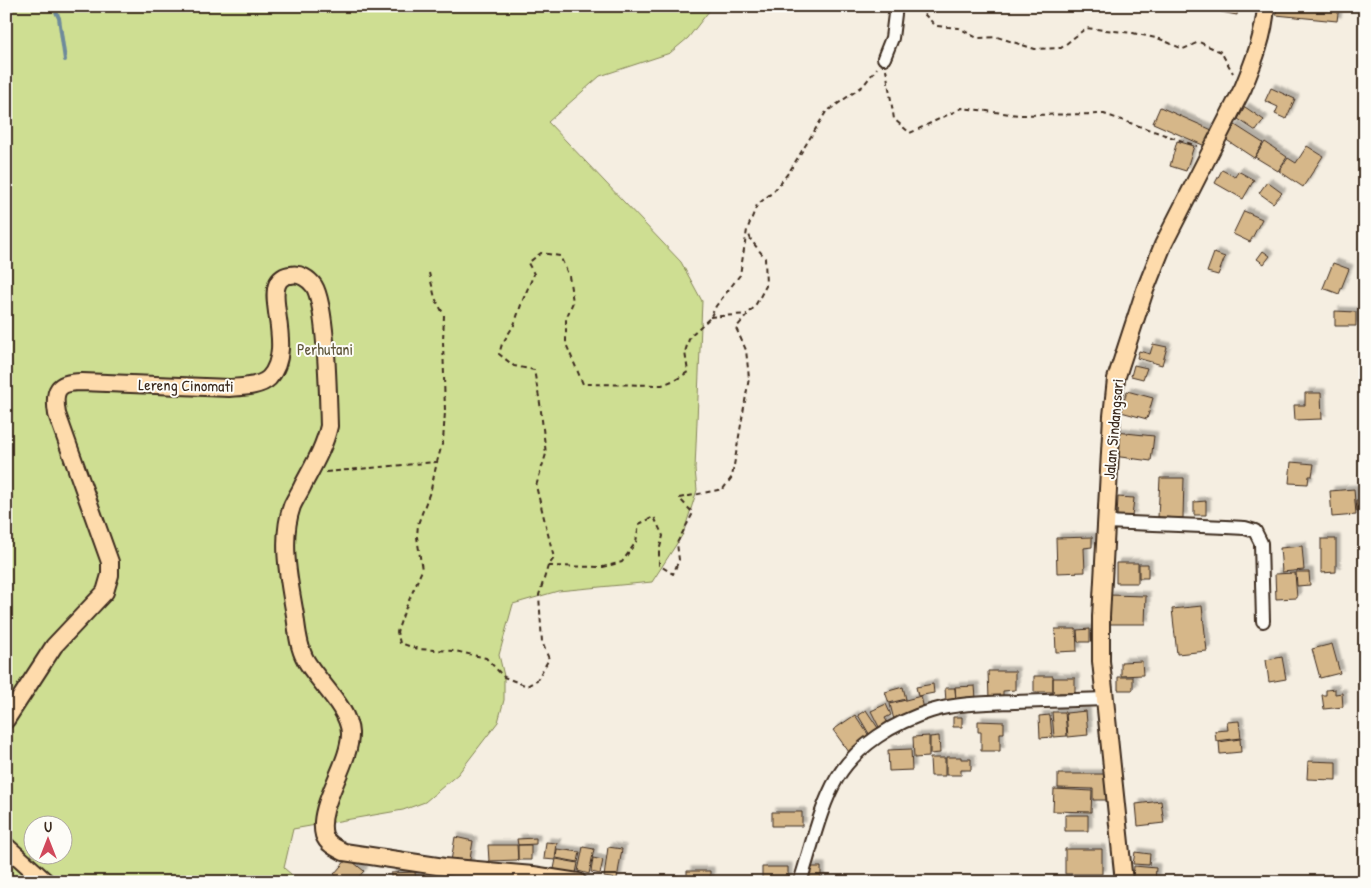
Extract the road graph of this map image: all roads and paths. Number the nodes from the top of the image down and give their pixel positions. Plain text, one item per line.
1 (896, 6) edge
2 (920, 6) edge
3 (1266, 6) edge
4 (884, 58) junction
5 (1243, 88) junction
6 (1211, 150) junction
7 (747, 230) junction
8 (428, 273) dead end
9 (747, 314) junction
10 (710, 318) junction
11 (437, 462) junction
12 (309, 474) junction
13 (1106, 522) junction
14 (548, 566) junction
15 (1263, 621) dead end
16 (1106, 699) junction
17 (6, 720) edge
18 (6, 846) edge
19 (46, 882) edge
20 (576, 882) edge
21 (800, 882) edge
22 (1124, 882) edge

1 - 4 street
2 - 5 path
3 - 5 main road, Jalan Sindangsari
4 - 6 path
4 - 7 path
5 - 6 main road, Jalan Sindangsari
6 - 13 main road, Jalan Sindangsari
7 - 9 path
7 - 10 path
8 - 11 path
9 - 10 path
9 - 14 path
10 - 14 path
11 - 12 path
11 - 14 path
12 - 17 main road, Lereng Cinomati
12 - 20 main road, Lereng Cinomati
13 - 15 street
13 - 16 main road, Jalan Sindangsari
16 - 21 street
16 - 22 main road, Jalan Sindangsari
18 - 19 main road

